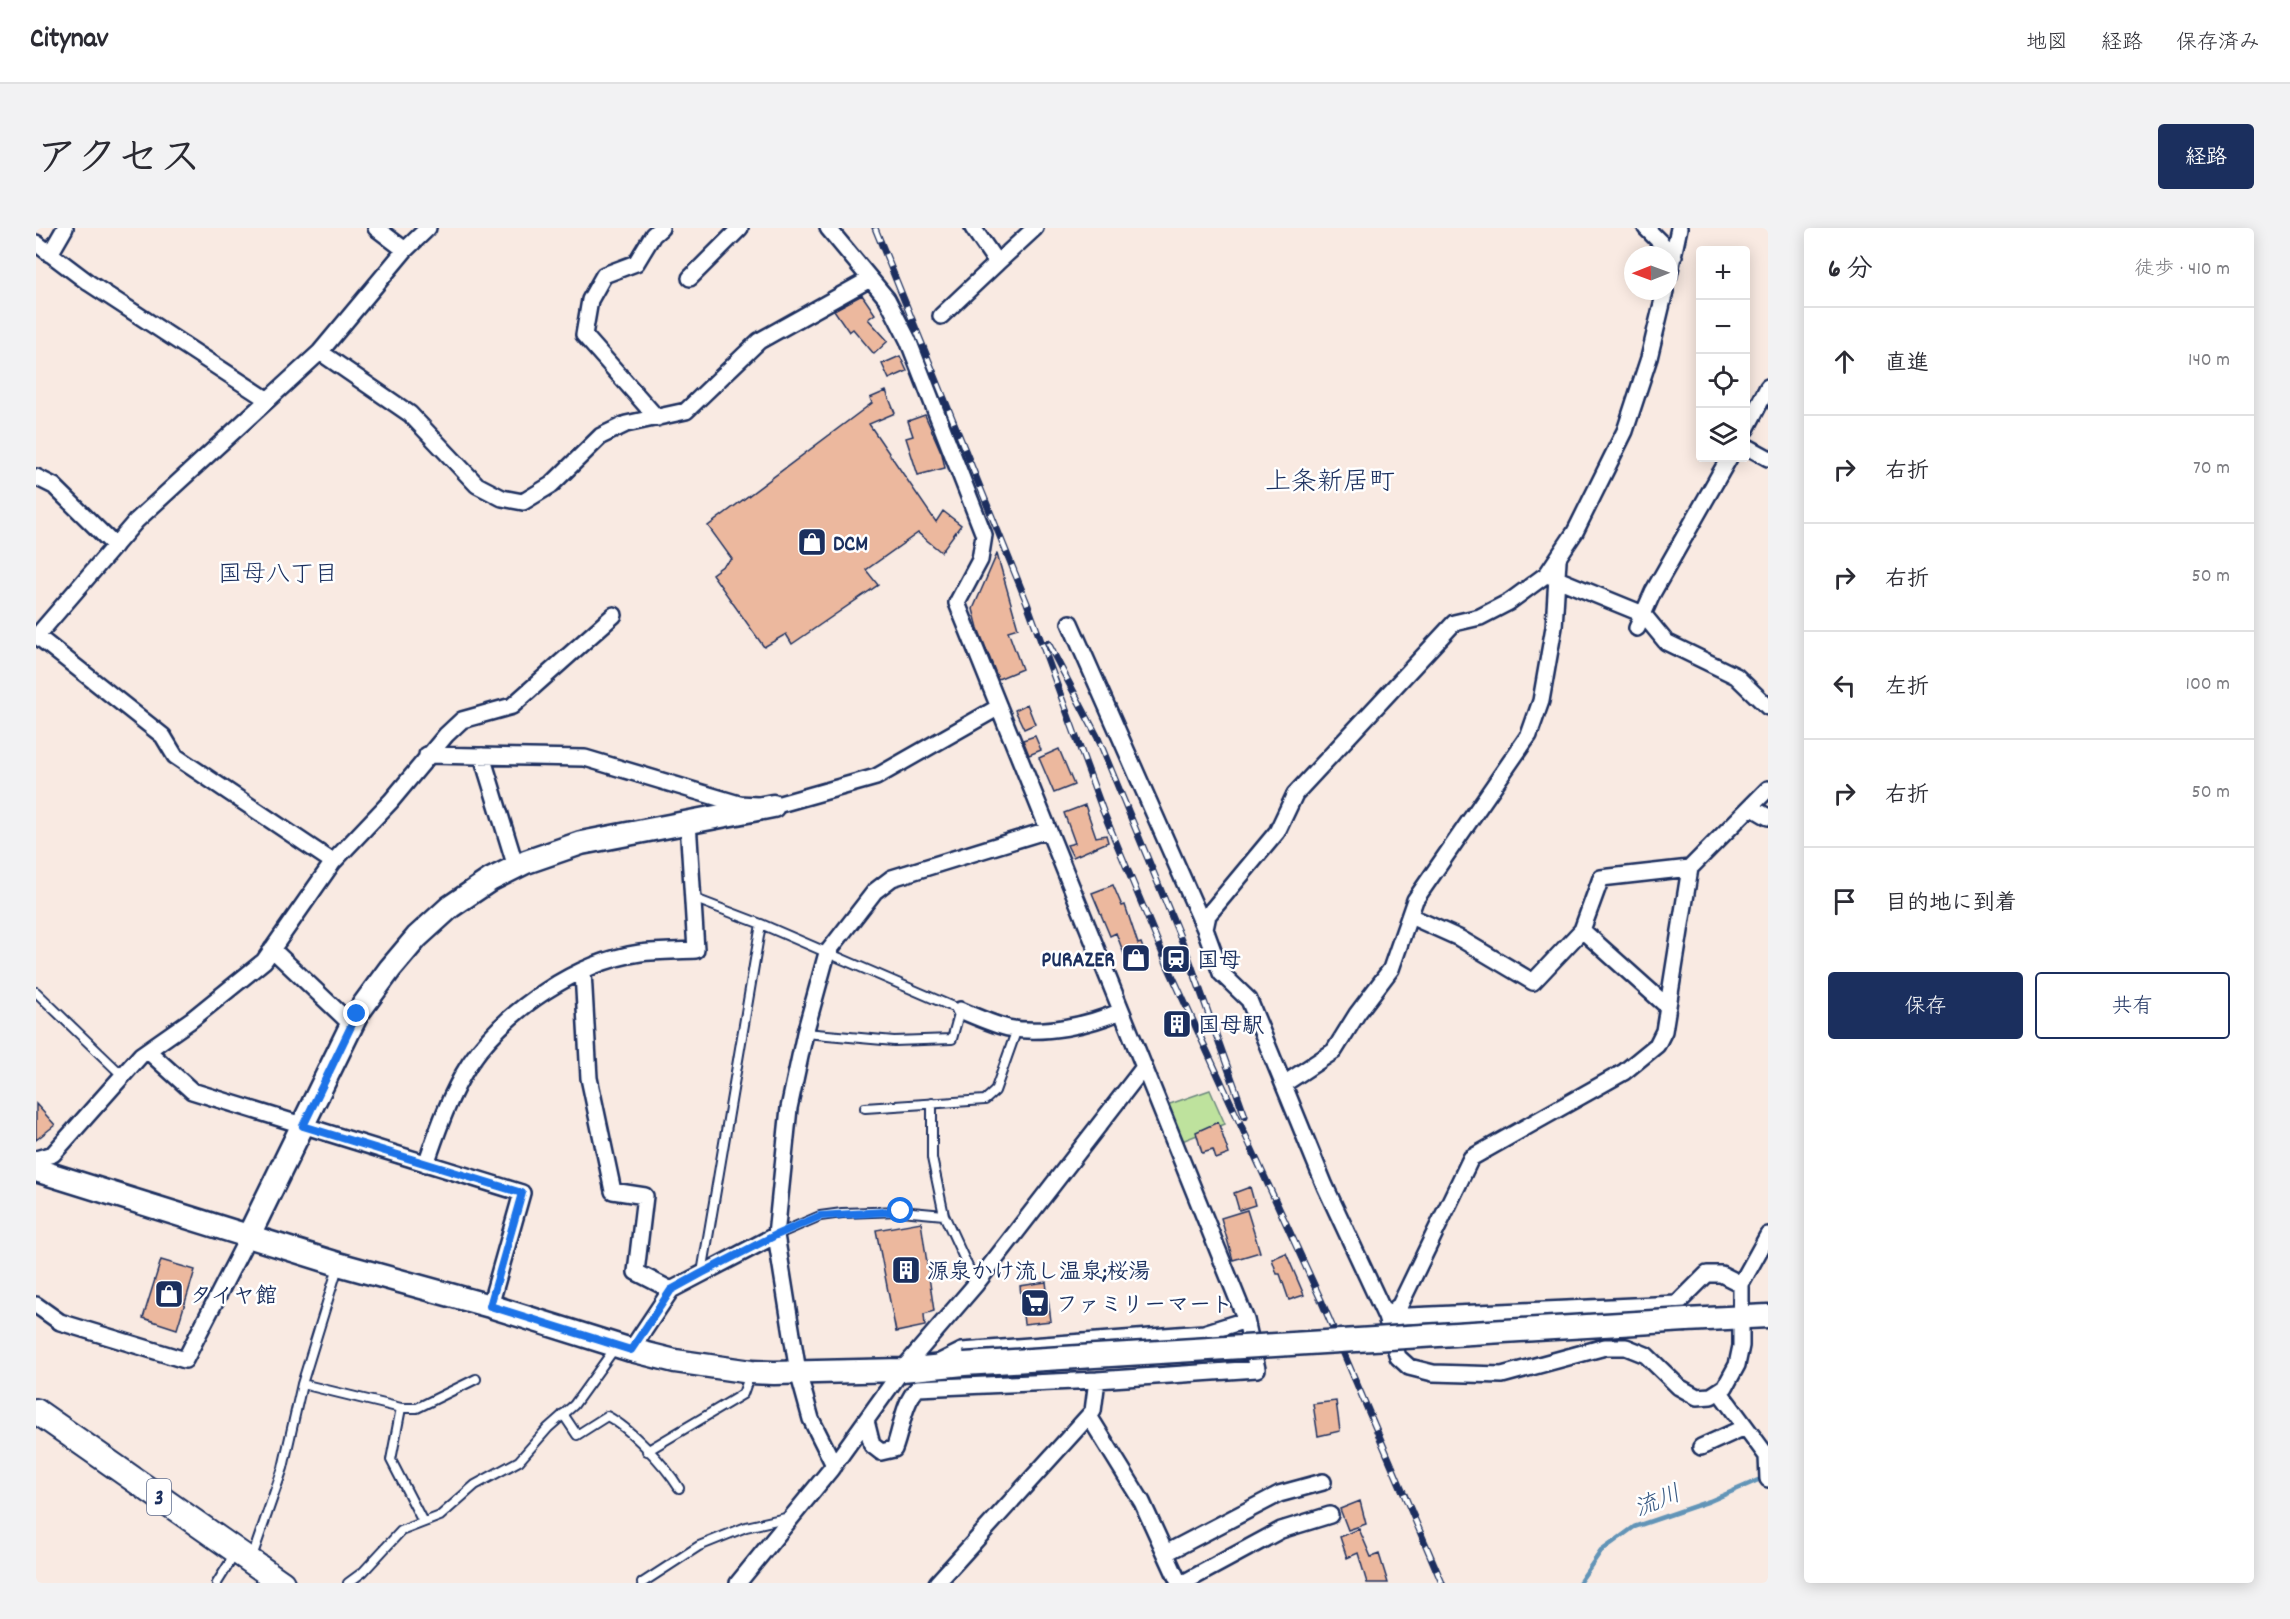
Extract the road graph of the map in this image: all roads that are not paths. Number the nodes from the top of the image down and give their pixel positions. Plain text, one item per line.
1 (65, 228) edge
2 (376, 228) edge
3 (428, 228) edge
4 (661, 228) edge
5 (740, 228) edge
6 (828, 228) edge
7 (973, 228) edge
8 (1035, 228) edge
9 (1646, 228) edge
10 (1679, 228) edge
11 (36, 243) edge
12 (1664, 246) edge
13 (1676, 246) edge
14 (405, 250) junction
15 (50, 254) junction
16 (997, 263) junction
17 (690, 278) dead end
18 (870, 279) junction
19 (1663, 300) edge
20 (941, 316) dead end
21 (320, 352) junction
22 (1768, 387) edge
23 (268, 400) junction
24 (657, 418) junction
25 (1750, 421) edge
26 (1750, 448) edge
27 (1768, 458) edge
28 (1727, 462) edge
29 (36, 477) edge
30 (115, 546) junction
31 (1552, 577) junction
32 (614, 615) dead end
33 (1640, 621) junction
34 (1070, 622) dead end
35 (36, 637) edge
36 (999, 707) junction
37 (1768, 707) edge
38 (428, 755) junction
39 (482, 756) junction
40 (1768, 789) edge
41 (773, 806) junction
42 (1751, 807) junction
43 (1768, 817) edge
44 (688, 822) junction
45 (1048, 830) junction
46 (333, 862) junction
47 (516, 867) junction
48 (1690, 868) junction
49 (693, 898) junction
50 (1410, 916) junction
51 (761, 924) junction
52 (1205, 929) junction
53 (1582, 930) junction
54 (272, 949) junction
55 (826, 953) junction
56 (583, 972) junction
57 (36, 992) edge
58 (1668, 1007) junction
59 (960, 1010) junction
60 (1122, 1011) junction
61 (352, 1025) junction
62 (1017, 1029) junction
63 (805, 1032) junction
64 (148, 1050) junction
65 (1144, 1067) junction
66 (123, 1076) junction
67 (1284, 1084) junction
68 (932, 1103) junction
69 (864, 1108) dead end
70 (303, 1126) junction
71 (36, 1159) edge
72 (426, 1164) junction
73 (36, 1170) edge
74 (944, 1215) junction
75 (776, 1235) junction
76 (1768, 1235) edge
77 (248, 1238) junction
78 (338, 1264) junction
79 (702, 1273) junction
80 (976, 1284) junction
81 (1741, 1284) junction
82 (671, 1290) junction
83 (36, 1305) edge
84 (490, 1306) junction
85 (1768, 1316) edge
86 (1386, 1317) junction
87 (1742, 1317) junction
88 (1246, 1320) junction
89 (624, 1348) junction
90 (929, 1367) junction
91 (902, 1370) junction
92 (751, 1372) junction
93 (798, 1372) junction
94 (476, 1379) dead end
95 (1097, 1380) junction
96 (302, 1384) junction
97 (1719, 1391) junction
98 (401, 1408) junction
99 (36, 1411) edge
100 (563, 1414) junction
101 (1089, 1416) junction
102 (867, 1421) junction
103 (1745, 1427) junction
104 (1701, 1447) dead end
105 (647, 1451) junction
106 (834, 1465) junction
107 (1768, 1479) edge
108 (1323, 1482) dead end
109 (679, 1488) dead end
110 (1330, 1515) dead end
111 (791, 1517) junction
112 (423, 1522) junction
113 (1166, 1553) junction
114 (244, 1556) junction
115 (941, 1582) edge
116 (217, 1583) edge
117 (282, 1583) edge
118 (348, 1583) edge
119 (642, 1583) edge
120 (738, 1583) edge
121 (1181, 1583) edge

1 - 15 street
2 - 14 street
3 - 14 street
4 - 24 street
5 - 17 street
6 - 18 street
7 - 16 street
8 - 16 street
9 - 12 street
10 - 13 street
11 - 15 street
14 - 21 street
15 - 23 street
16 - 20 street
18 - 24 street
18 - 36 street
19 - 31 street
21 - 23 street
21 - 24 street
22 - 25 street
23 - 30 street
26 - 27 street
28 - 33 street
29 - 30 street
30 - 35 street
31 - 33 street
31 - 50 street
31 - 52 street
32 - 38 street
33 - 37 street
34 - 52 street
35 - 46 street
36 - 41 street
36 - 45 street
38 - 39 street
38 - 46 street
39 - 41 street
39 - 47 street
40 - 42 street
41 - 44 street
42 - 43 street
42 - 48 street
44 - 47 street
44 - 49 street
45 - 55 street
45 - 60 street
46 - 54 street
47 - 61 street
48 - 53 street
48 - 58 street
49 - 51 lane
49 - 56 street
50 - 53 street
50 - 67 street
51 - 55 lane
51 - 79 lane
52 - 67 street
53 - 58 street
54 - 61 street
54 - 64 street
55 - 59 lane
55 - 63 street
56 - 72 street
56 - 82 street
57 - 66 lane
58 - 86 street
59 - 62 street
59 - 63 lane
60 - 62 street
60 - 65 street
61 - 70 street
62 - 68 lane
63 - 75 street
64 - 66 street
64 - 70 street
65 - 80 street
65 - 88 street
66 - 71 street
67 - 86 street
68 - 69 lane
68 - 74 lane
70 - 72 street
70 - 77 street
72 - 84 street
73 - 77 street
74 - 75 lane
74 - 80 lane
75 - 79 street
75 - 93 street
76 - 81 street
77 - 78 street
77 - 83 street
78 - 84 street
78 - 96 lane
79 - 82 street
80 - 91 street
81 - 86 street
81 - 87 street
82 - 89 street
84 - 89 street
85 - 87 street
86 - 97 street
87 - 90 street, bridge
87 - 97 street
88 - 90 street
88 - 95 street
89 - 92 street
89 - 100 lane
90 - 91 street
91 - 93 street
91 - 102 street
92 - 93 street
92 - 105 lane
93 - 106 street
94 - 98 lane
95 - 101 street
95 - 102 street
96 - 98 lane
96 - 114 lane
97 - 103 street
98 - 112 lane
99 - 114 main road, 3
100 - 105 lane
100 - 112 lane
101 - 113 street
101 - 115 street
102 - 106 street
103 - 104 street
103 - 107 street
105 - 109 lane
106 - 111 street
108 - 113 street
110 - 121 street
111 - 119 lane
111 - 120 street
112 - 118 lane
113 - 121 street
114 - 116 lane
114 - 117 main road, 3

